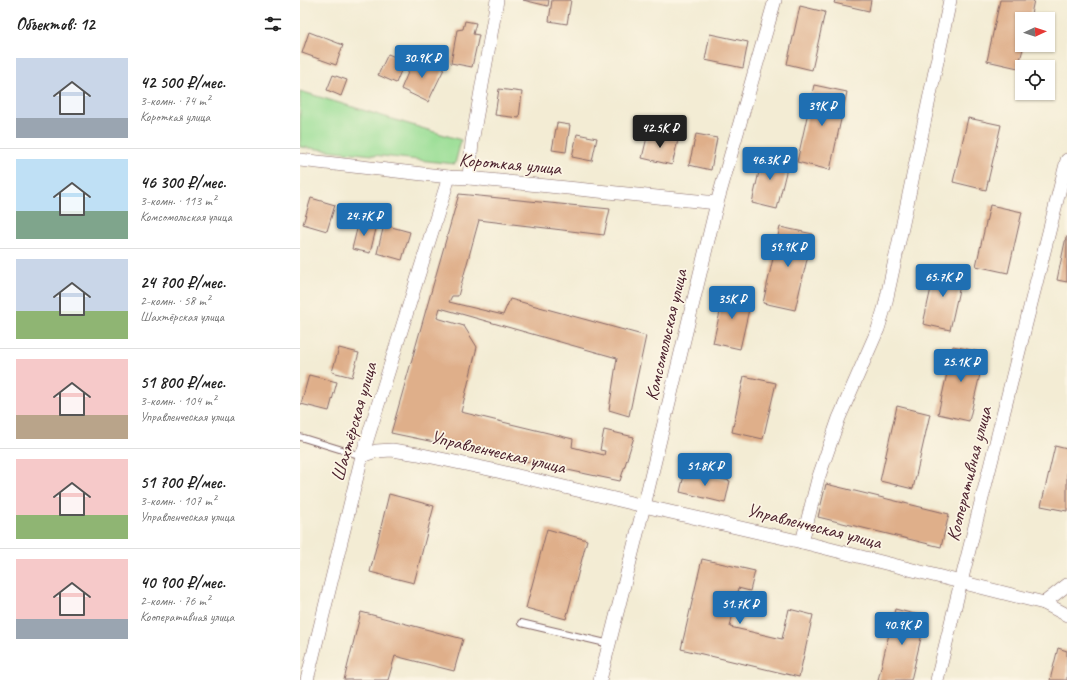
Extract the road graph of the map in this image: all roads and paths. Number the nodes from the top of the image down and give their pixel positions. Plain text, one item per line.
1 (497, 0) edge
2 (775, 0) edge
3 (950, 0) edge
4 (300, 160) edge
5 (1067, 160) edge
6 (449, 177) junction
7 (469, 178) junction
8 (717, 203) junction
9 (300, 437) edge
10 (362, 456) junction
11 (644, 506) junction
12 (802, 542) junction
13 (961, 582) junction
14 (1067, 585) edge
15 (1044, 603) junction
16 (1067, 614) edge
17 (521, 623) dead end
18 (610, 644) junction
19 (307, 680) edge
20 (600, 680) edge
21 (937, 680) edge

1 - 7 street
2 - 8 street, Комсомольская улица
3 - 12 street
4 - 6 street, Короткая улица
5 - 13 street, Кооперативная улица
6 - 7 street, Короткая улица
6 - 10 street, Шахтёрская улица
7 - 8 street, Короткая улица
8 - 11 street, Комсомольская улица
9 - 10 lane
10 - 11 street, Управленческая улица
10 - 19 street, Шахтёрская улица
11 - 12 street, Управленческая улица
11 - 18 street, Комсомольская улица
12 - 13 street, Управленческая улица
13 - 15 street, Управленческая улица
13 - 21 street, Кооперативная улица
14 - 15 street
15 - 16 street, Управленческая улица
17 - 18 lane
18 - 20 street, Комсомольская улица

